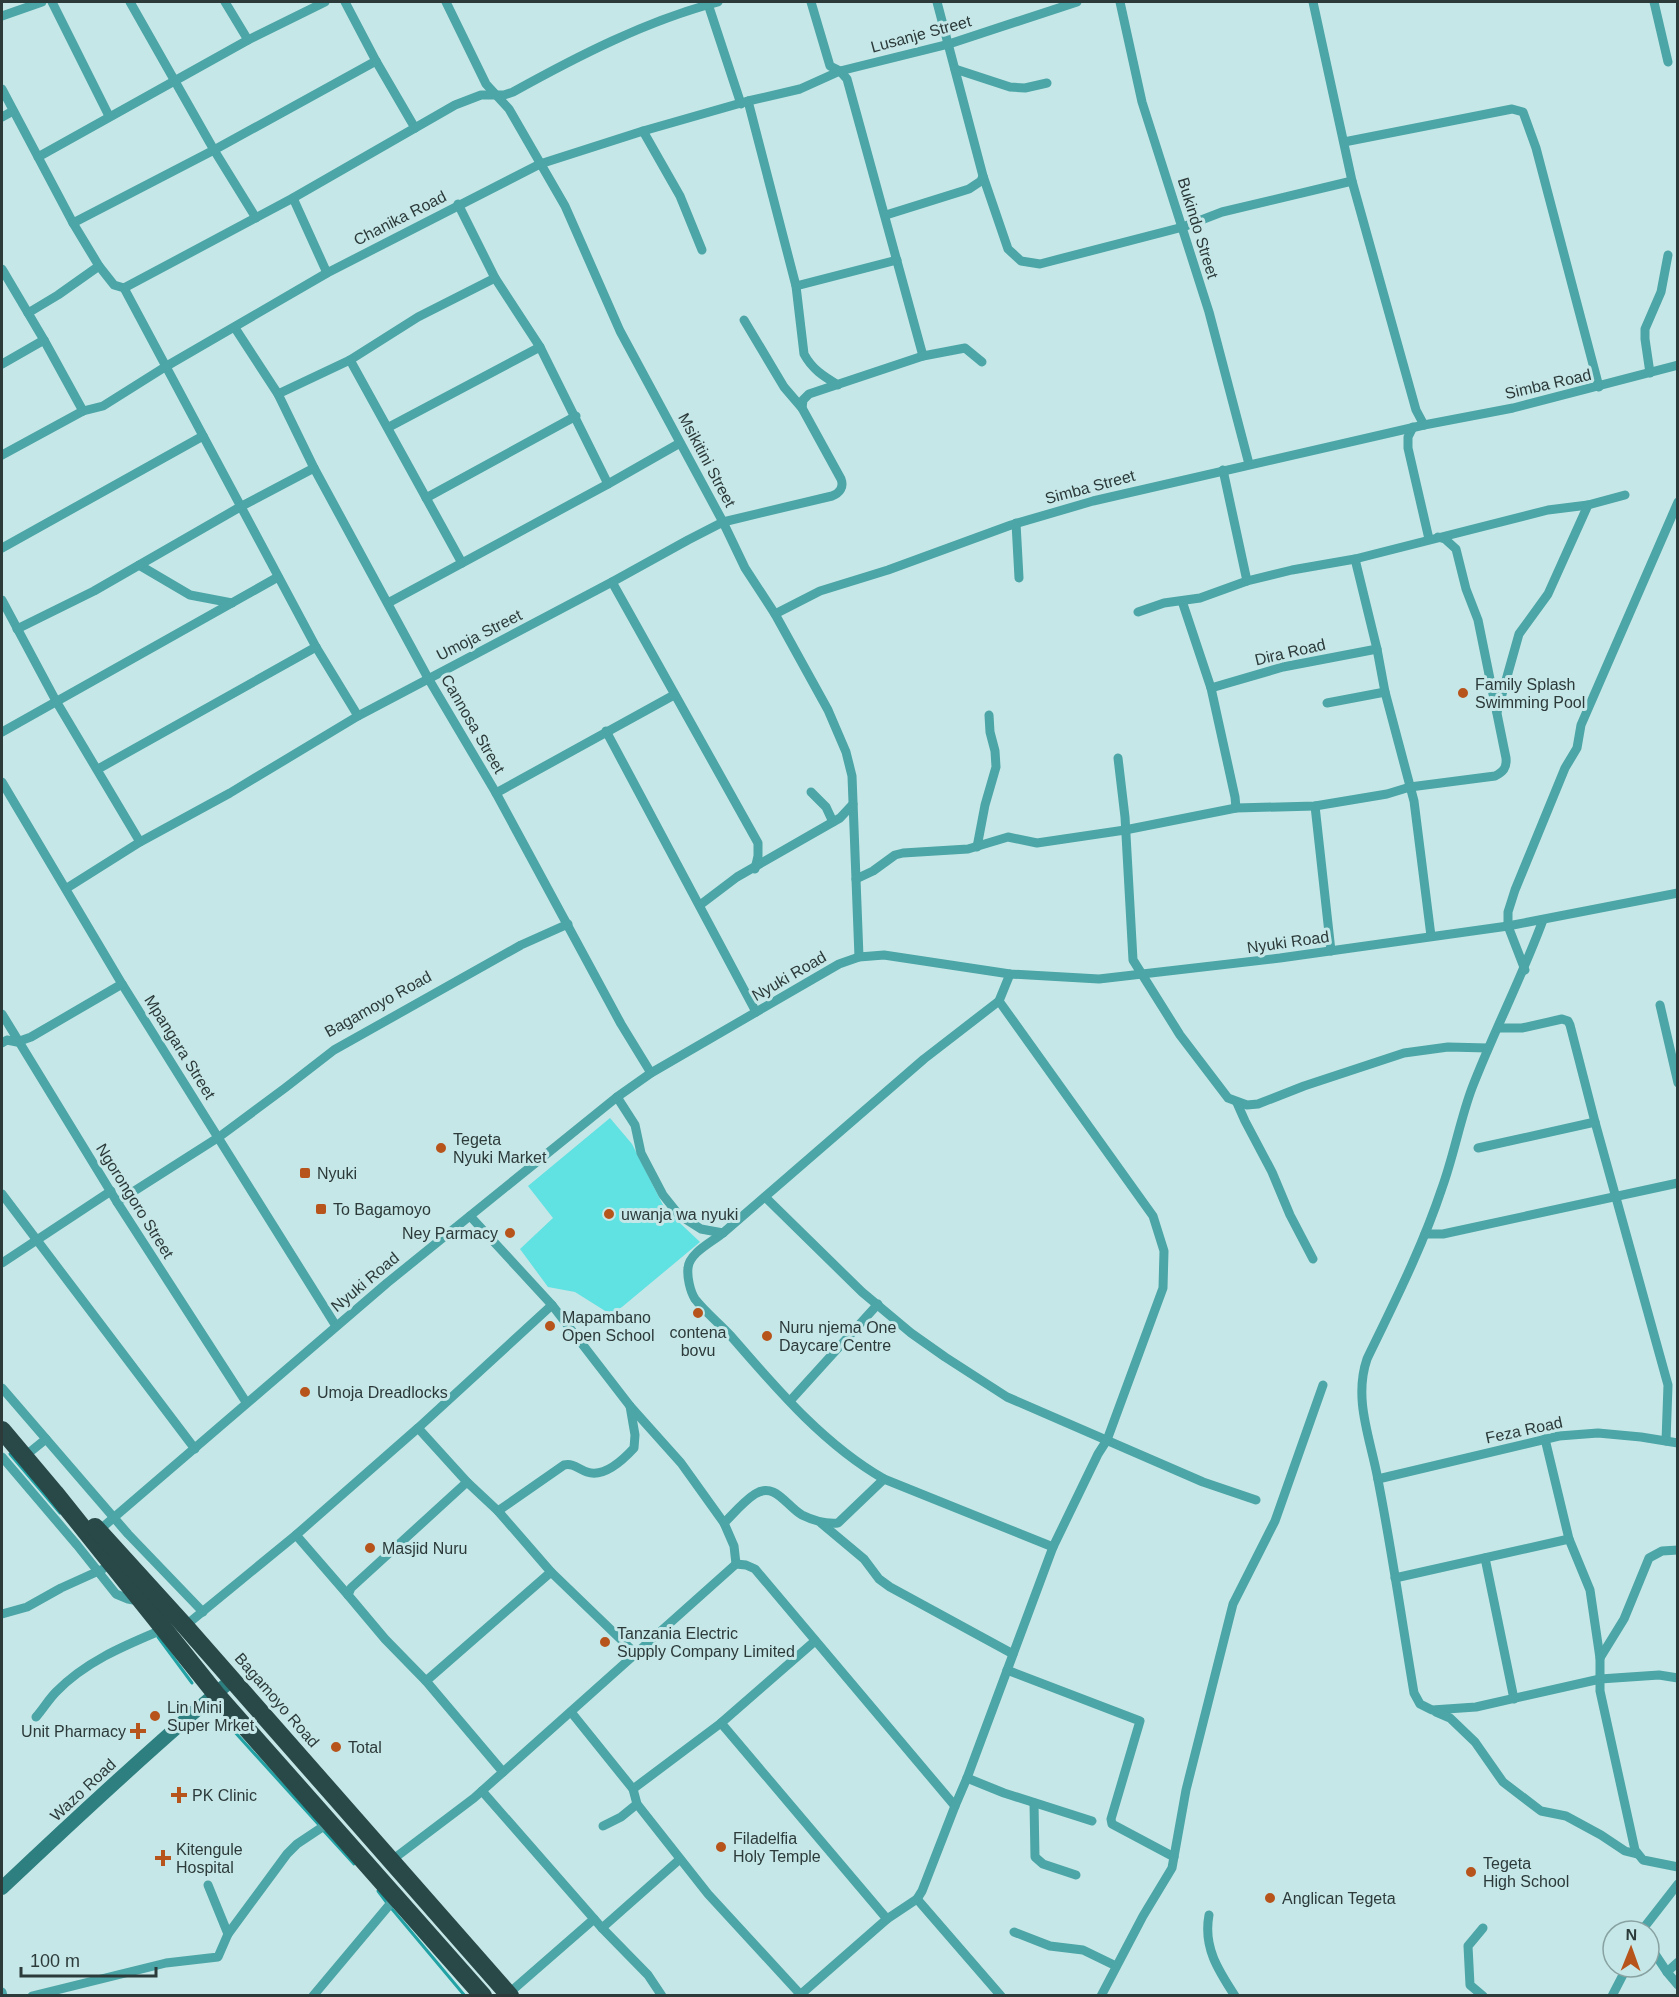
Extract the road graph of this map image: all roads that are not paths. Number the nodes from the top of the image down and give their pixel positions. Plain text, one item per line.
1 (42, 2) edge
2 (52, 2) edge
3 (130, 2) edge
4 (225, 2) edge
5 (325, 2) edge
6 (345, 2) edge
7 (811, 2) edge
8 (937, 2) edge
9 (1077, 2) edge
10 (1120, 2) edge
11 (1313, 2) edge
12 (1654, 2) edge
13 (450, 3) edge
14 (713, 3) edge
15 (2, 16) edge
16 (248, 40) junction
17 (949, 44) junction
18 (376, 61) junction
19 (1668, 62) dead end
20 (955, 69) junction
21 (840, 71) junction
22 (176, 80) junction
23 (1047, 83) dead end
24 (2, 89) edge
25 (496, 95) junction
26 (745, 103) junction
27 (13, 111) junction
28 (109, 116) junction
29 (2, 117) edge
30 (415, 128) junction
31 (643, 131) junction
32 (1344, 142) junction
33 (214, 150) junction
34 (38, 157) junction
35 (540, 164) junction
36 (983, 176) junction
37 (1352, 181) junction
38 (293, 198) junction
39 (458, 204) junction
40 (886, 215) junction
41 (256, 218) junction
42 (73, 223) junction
43 (1183, 227) junction
44 (702, 250) dead end
45 (1668, 255) dead end
46 (897, 260) junction
47 (99, 266) junction
48 (2, 269) edge
49 (327, 273) junction
50 (495, 278) junction
51 (796, 286) junction
52 (124, 288) junction
53 (28, 313) junction
54 (744, 320) dead end
55 (235, 328) junction
56 (44, 340) junction
57 (540, 347) junction
58 (923, 356) junction
59 (350, 360) junction
60 (982, 362) dead end
61 (2, 364) edge
62 (1677, 365) edge
63 (165, 367) junction
64 (1650, 373) junction
65 (838, 385) junction
66 (1599, 387) junction
67 (278, 394) junction
68 (802, 408) junction
69 (83, 411) junction
70 (576, 416) junction
71 (1424, 425) junction
72 (389, 427) junction
73 (1413, 428) junction
74 (203, 436) junction
75 (680, 443) junction
76 (2, 455) edge
77 (1249, 464) junction
78 (314, 468) junction
79 (1223, 470) junction
80 (608, 483) junction
81 (1625, 495) dead end
82 (426, 498) junction
83 (1677, 502) edge
84 (1588, 505) junction
85 (240, 507) junction
86 (723, 522) junction
87 (1016, 523) junction
88 (1433, 538) junction
89 (2, 548) edge
90 (1355, 559) junction
91 (462, 563) junction
92 (139, 566) junction
93 (278, 577) junction
94 (1019, 578) dead end
95 (1247, 581) junction
96 (612, 582) junction
97 (2, 600) edge
98 (1182, 601) junction
99 (232, 603) junction
100 (388, 603) junction
101 (1138, 612) dead end
102 (775, 614) junction
103 (17, 629) junction
104 (316, 647) junction
105 (1377, 649) junction
106 (428, 678) junction
107 (1211, 688) junction
108 (1385, 692) junction
109 (674, 695) junction
110 (56, 701) junction
111 (1327, 703) dead end
112 (1497, 714) junction
113 (358, 716) junction
114 (989, 716) dead end
115 (606, 731) junction
116 (2, 732) edge
117 (1118, 758) dead end
118 (98, 769) junction
119 (3, 787) edge
120 (1410, 787) junction
121 (811, 792) dead end
122 (496, 793) junction
123 (853, 804) junction
124 (1315, 806) junction
125 (1236, 808) junction
126 (833, 822) junction
127 (1125, 830) junction
128 (140, 842) junction
129 (977, 847) junction
130 (755, 869) junction
131 (856, 879) junction
132 (67, 888) junction
133 (1677, 892) edge
134 (700, 905) junction
135 (1543, 920) junction
136 (568, 924) junction
137 (1508, 926) junction
138 (1431, 936) junction
139 (1332, 951) junction
140 (859, 957) junction
141 (1524, 970) junction
142 (1010, 974) junction
143 (1142, 975) junction
144 (122, 984) junction
145 (999, 1001) junction
146 (1660, 1005) dead end
147 (756, 1012) junction
148 (2, 1014) edge
149 (1497, 1028) junction
150 (17, 1042) junction
151 (2, 1043) edge
152 (1488, 1048) junction
153 (651, 1073) junction
154 (1677, 1083) edge
155 (617, 1097) junction
156 (1237, 1103) junction
157 (1595, 1122) junction
158 (219, 1137) junction
159 (1478, 1148) dead end
160 (1677, 1183) edge
161 (111, 1191) junction
162 (2, 1194) edge
163 (1616, 1196) junction
164 (765, 1197) junction
165 (117, 1202) junction
166 (470, 1216) junction
167 (723, 1233) junction
168 (1425, 1234) junction
169 (36, 1239) junction
170 (1314, 1259) dead end
171 (2, 1263) edge
172 (878, 1304) junction
173 (552, 1305) junction
174 (336, 1326) junction
175 (1323, 1385) dead end
176 (2, 1388) edge
177 (790, 1401) junction
178 (246, 1402) junction
179 (630, 1406) junction
180 (418, 1428) junction
181 (2, 1430) edge
182 (46, 1439) junction
183 (1545, 1439) junction
184 (1107, 1440) junction
185 (1666, 1441) junction
186 (1677, 1443) edge
187 (195, 1449) junction
188 (25, 1456) junction
189 (2, 1457) edge
190 (884, 1479) junction
191 (1378, 1479) junction
192 (467, 1482) junction
193 (1256, 1500) dead end
194 (498, 1511) junction
195 (114, 1518) junction
196 (724, 1522) junction
197 (821, 1523) junction
198 (94, 1534) junction
199 (296, 1535) junction
200 (1569, 1539) junction
201 (1053, 1547) junction
202 (1677, 1550) edge
203 (1485, 1558) junction
204 (736, 1564) junction
205 (105, 1568) junction
206 (551, 1572) junction
207 (1395, 1578) junction
208 (348, 1595) junction
209 (203, 1612) junction
210 (2, 1614) edge
211 (185, 1626) junction
212 (164, 1629) junction
213 (815, 1641) junction
214 (636, 1654) junction
215 (1013, 1654) junction
216 (1600, 1658) junction
217 (1007, 1670) junction
218 (1677, 1678) edge
219 (233, 1679) junction
220 (1600, 1679) junction
221 (426, 1681) junction
222 (216, 1694) junction
223 (1514, 1699) junction
224 (1432, 1710) junction
225 (571, 1712) junction
226 (36, 1717) dead end
227 (721, 1723) junction
228 (503, 1772) junction
229 (968, 1778) junction
230 (633, 1789) junction
231 (482, 1791) junction
232 (1034, 1803) junction
233 (638, 1804) junction
234 (954, 1806) junction
235 (1092, 1821) dead end
236 (330, 1822) junction
237 (603, 1826) dead end
238 (1637, 1854) junction
239 (1174, 1857) junction
240 (680, 1859) junction
241 (392, 1860) junction
242 (1677, 1867) edge
243 (1076, 1875) dead end
244 (1677, 1884) edge
245 (208, 1885) dead end
246 (2, 1888) edge
247 (396, 1897) junction
248 (917, 1899) junction
249 (1209, 1915) dead end
250 (594, 1919) junction
251 (887, 1919) junction
252 (1651, 1919) edge
253 (602, 1928) junction
254 (1483, 1928) dead end
255 (1014, 1932) dead end
256 (228, 1934) junction
257 (1677, 1962) edge
258 (1661, 1963) edge
259 (1116, 1966) junction
260 (1667, 1972) junction
261 (1621, 1979) edge
262 (1677, 1985) edge
263 (32, 1995) edge
264 (313, 1995) edge
265 (483, 1995) edge
266 (509, 1995) edge
267 (662, 1995) edge
268 (800, 1995) edge
269 (1001, 1995) edge
270 (1101, 1995) edge
271 (1235, 1995) edge
272 (1482, 1995) edge
273 (1612, 1995) edge

1 - 15 street
2 - 28 street
3 - 22 street
4 - 16 street
5 - 16 street
6 - 18 street
7 - 21 street
8 - 17 street
9 - 17 street, Lusanje Street
10 - 43 street, Bukindo Street
11 - 32 street
12 - 19 street
13 - 25 street, Msikitini Street
14 - 25 street
14 - 26 street
16 - 22 street
17 - 20 street
17 - 21 street, Lusanje Street
18 - 30 street
18 - 33 street
20 - 23 street
20 - 36 street
21 - 26 street, Chanika Road
21 - 40 street
22 - 28 street
22 - 33 street
24 - 27 street
25 - 30 street
25 - 35 street, Msikitini Street
26 - 31 street, Chanika Road
26 - 51 street
27 - 29 street
27 - 34 street
28 - 34 street
30 - 38 street
31 - 35 street, Chanika Road
31 - 44 street
32 - 37 street
32 - 66 street
33 - 41 street
33 - 42 street
34 - 42 street
35 - 39 street, Chanika Road
35 - 75 street, Msikitini Street
36 - 40 street
36 - 43 street
37 - 43 street
37 - 71 street
38 - 41 street
38 - 49 street
39 - 49 street, Chanika Road
39 - 50 street
40 - 46 street
41 - 52 street
42 - 47 street
43 - 77 street, Bukindo Street
45 - 64 street
46 - 51 street
46 - 58 street
47 - 52 street
47 - 53 street
48 - 53 street
49 - 55 street, Chanika Road
50 - 57 street
50 - 59 street
51 - 65 street
52 - 63 street
53 - 56 street
54 - 68 street
55 - 63 street, Chanika Road
55 - 67 street, Cannosa Street
56 - 61 street
56 - 69 street
57 - 70 street
57 - 72 street
58 - 60 street
58 - 65 street
59 - 67 street
59 - 72 street
62 - 64 street, Simba Road
63 - 69 street, Chanika Road
63 - 74 street
64 - 66 street, Simba Road
65 - 68 street
66 - 71 street, Simba Road
67 - 78 street, Cannosa Street
68 - 86 street, Umoja Street
69 - 76 street, Chanika Road
70 - 80 street
70 - 82 street
71 - 73 street, Simba Street
72 - 82 street
73 - 77 street, Simba Street
73 - 88 street
74 - 85 street
74 - 89 street
75 - 80 street
75 - 86 street, Msikitini Street
77 - 79 street, Simba Street
78 - 85 street
78 - 100 street, Cannosa Street
79 - 87 street, Simba Street
79 - 95 street
80 - 91 street
81 - 84 street
82 - 91 street
83 - 137 street
84 - 88 street
84 - 112 street
85 - 92 street
85 - 93 street
86 - 96 street, Umoja Street
86 - 102 street, Msikitini Street
87 - 94 street
87 - 102 street, Simba Street
88 - 90 street
88 - 112 street
90 - 95 street
90 - 105 street
91 - 100 street
92 - 99 street
92 - 103 street
93 - 99 street
93 - 104 street
95 - 98 street
96 - 106 street, Umoja Street
96 - 109 street
97 - 103 street
98 - 101 street
98 - 107 street
99 - 110 street
100 - 106 street, Cannosa Street
102 - 123 street, Msikitini Street
103 - 110 street
104 - 113 street
104 - 118 street
105 - 107 street, Dira Road
105 - 108 street
106 - 113 street, Umoja Street
106 - 122 street, Cannosa Street
107 - 125 street
108 - 111 street
108 - 120 street
109 - 115 street
109 - 130 street
110 - 116 street
110 - 118 street
112 - 120 street
113 - 128 street, Umoja Street
114 - 129 street
115 - 122 street
115 - 134 street
117 - 127 street
118 - 128 street
119 - 132 street, Mpangara Street
120 - 124 street
120 - 138 street
121 - 126 street
122 - 136 street, Cannosa Street
123 - 126 street
123 - 131 street, Msikitini Street
124 - 125 street
124 - 139 street
125 - 127 street
126 - 130 street
127 - 129 street
127 - 143 street
128 - 132 street, Umoja Street
129 - 131 street
130 - 134 street
131 - 140 street, Msikitini Street
132 - 144 street, Mpangara Street
133 - 135 street, Nyuki Road
134 - 147 street
135 - 137 street, Nyuki Road
135 - 141 street
136 - 153 street, Cannosa Street
136 - 158 street, Bagamoyo Road
137 - 138 street, Nyuki Road
137 - 141 street
138 - 139 street, Nyuki Road
139 - 143 street, Nyuki Road
140 - 142 street, Nyuki Road
140 - 147 street, Nyuki Road
141 - 149 street
142 - 143 street, Nyuki Road
142 - 145 street
143 - 156 street
144 - 150 street
144 - 158 street, Mpangara Street
145 - 164 street
145 - 184 street
146 - 154 street
147 - 153 street, Nyuki Road
148 - 150 street, Ngorongoro Street
149 - 152 street
149 - 157 street
150 - 151 street
150 - 161 street, Ngorongoro Street
152 - 156 street
152 - 168 street
153 - 155 street, Nyuki Road
155 - 166 street, Nyuki Road
155 - 167 street
156 - 170 street
157 - 159 street
157 - 163 street
158 - 165 street, Bagamoyo Road
158 - 174 street, Mpangara Street
160 - 163 street
161 - 165 street, Ngorongoro Street
161 - 169 street
162 - 169 street
163 - 168 street
163 - 185 street
164 - 167 street
164 - 172 street
165 - 178 street, Ngorongoro Street
166 - 173 street
166 - 174 street, Nyuki Road
167 - 177 street
168 - 191 street
169 - 171 street
169 - 187 street
172 - 177 street
172 - 184 street
173 - 179 street
173 - 180 street
174 - 178 street, Nyuki Road
175 - 239 street
176 - 182 street
177 - 190 street
178 - 187 street, Nyuki Road
179 - 194 street
179 - 196 street
180 - 192 street
180 - 199 street
181 - 188 highway, Bagamoyo Road
182 - 188 street
182 - 195 street
183 - 185 street, Feza Road
183 - 191 street, Feza Road
183 - 200 street
184 - 193 street
184 - 201 street
185 - 186 street, Feza Road
187 - 195 street, Nyuki Road
188 - 198 highway, Bagamoyo Road
189 - 205 street
190 - 197 street
190 - 201 street
191 - 207 street
192 - 194 street
192 - 208 street
194 - 206 street
195 - 198 street, Nyuki Road
195 - 209 street
196 - 197 street
196 - 204 street
197 - 215 street
198 - 205 highway, Bagamoyo Road
198 - 211 highway, Bagamoyo Road
199 - 208 street
199 - 209 street
200 - 203 street
200 - 216 street
201 - 215 street
202 - 216 street
203 - 207 street
203 - 223 street
204 - 213 street
204 - 214 street
205 - 210 street
205 - 212 highway, Bagamoyo Road
206 - 214 street
206 - 221 street
207 - 224 street
208 - 221 street
209 - 211 street
211 - 219 highway, Bagamoyo Road
212 - 222 highway, Bagamoyo Road
212 - 226 street
213 - 227 street
213 - 234 street
214 - 225 street
215 - 217 street
216 - 220 street
217 - 229 street
217 - 239 street
218 - 220 street
219 - 222 main road, Wazo Road
219 - 241 highway, Bagamoyo Road
220 - 223 street
220 - 238 street
221 - 228 street
222 - 236 highway, Bagamoyo Road
222 - 246 main road, Wazo Road
223 - 224 street
224 - 238 street
225 - 228 street
225 - 230 street
227 - 230 street
227 - 251 street
228 - 231 street
229 - 232 street
229 - 234 street
230 - 233 street
231 - 241 street
231 - 250 street
232 - 235 street
232 - 243 street
233 - 237 street
233 - 240 street
234 - 248 street
236 - 247 highway, Bagamoyo Road
236 - 256 street
238 - 242 street
239 - 259 street
240 - 253 street
240 - 268 street
241 - 266 highway, Bagamoyo Road
244 - 252 street
245 - 256 street
247 - 264 street
247 - 265 highway, Bagamoyo Road
248 - 251 street
248 - 269 street
249 - 271 street
250 - 253 street
250 - 266 street
251 - 268 street
253 - 267 street
254 - 272 street
255 - 259 street
256 - 263 street
257 - 260 street
258 - 260 street
259 - 270 street
260 - 262 street
261 - 273 street

